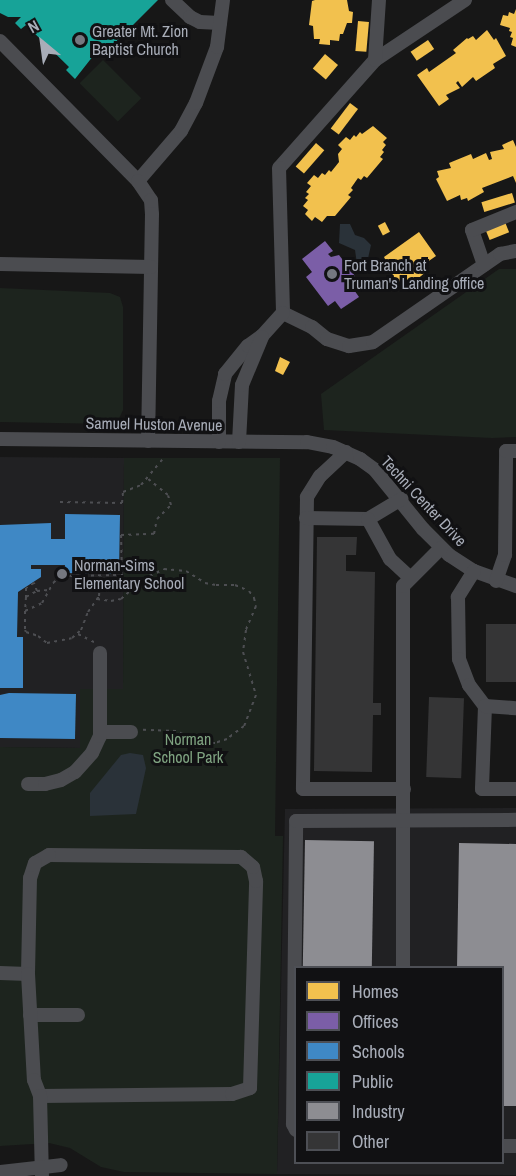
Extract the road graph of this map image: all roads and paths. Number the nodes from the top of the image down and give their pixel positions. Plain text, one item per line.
1 (172, 0) edge
2 (223, 0) edge
3 (379, 0) edge
4 (465, 0) edge
5 (220, 23) junction
6 (0, 41) edge
7 (375, 60) junction
8 (138, 181) junction
9 (516, 212) edge
10 (516, 251) edge
11 (0, 264) edge
12 (484, 265) junction
13 (151, 267) junction
14 (283, 313) junction
15 (262, 336) junction
16 (0, 438) edge
17 (148, 441) junction
18 (219, 442) junction
19 (239, 442) junction
20 (308, 442) joint
21 (516, 451) edge
22 (346, 452) junction
23 (162, 460) dead end
24 (148, 479) junction
25 (401, 500) junction
26 (60, 502) dead end
27 (306, 518) junction
28 (368, 519) junction
29 (441, 548) junction
30 (474, 571) junction
31 (100, 575) junction
32 (409, 578) junction
33 (496, 580) junction
34 (516, 586) edge
35 (49, 590) junction
36 (37, 591) junction
37 (26, 597) junction
38 (97, 599) junction
39 (25, 611) junction
40 (100, 654) dead end
41 (485, 706) junction
42 (516, 708) edge
43 (99, 732) junction
44 (131, 732) joint
45 (28, 784) dead end
46 (404, 789) junction
47 (516, 789) edge
48 (516, 820) edge
49 (404, 821) junction
50 (295, 966) edge
51 (403, 966) edge
52 (0, 973) edge
53 (28, 974) junction
54 (30, 1015) junction
55 (294, 1015) edge
56 (78, 1016) dead end
57 (40, 1096) junction
58 (294, 1118) edge
59 (61, 1165) dead end
60 (0, 1172) edge
61 (41, 1172) edge

1 - 5 street
2 - 5 street
3 - 7 street
4 - 7 street
5 - 8 street
6 - 8 street
7 - 14 street
8 - 13 street
9 - 12 street
10 - 12 street
11 - 13 street
12 - 14 street
13 - 17 street
14 - 15 street
15 - 18 street
15 - 19 street
16 - 17 street, Samuel Huston Avenue
17 - 18 street, Samuel Huston Avenue
18 - 19 street, Samuel Huston Avenue
19 - 20 street, Samuel Huston Avenue
20 - 22 street, Techni Center Drive
21 - 33 street
22 - 25 street, Techni Center Drive
22 - 27 street
23 - 24 path
24 - 26 path
24 - 31 path
25 - 28 street
25 - 29 street, Techni Center Drive
27 - 28 street
27 - 46 street
28 - 32 street
29 - 30 street, Techni Center Drive
29 - 32 street
30 - 33 street, Techni Center Drive
30 - 41 street
31 - 35 path
31 - 38 path
32 - 46 street
33 - 34 street, Techni Center Drive
35 - 36 path
35 - 39 path
36 - 37 path
36 - 37 path
37 - 39 path
38 - 39 path
38 - 44 path
40 - 43 street
41 - 42 street
41 - 47 street
43 - 44 street
43 - 45 street
46 - 49 street
48 - 49 street
49 - 50 street
49 - 51 street
52 - 53 street
53 - 54 street
53 - 57 street
54 - 56 street
54 - 57 street
55 - 58 street
57 - 61 street
59 - 61 street
60 - 61 street

